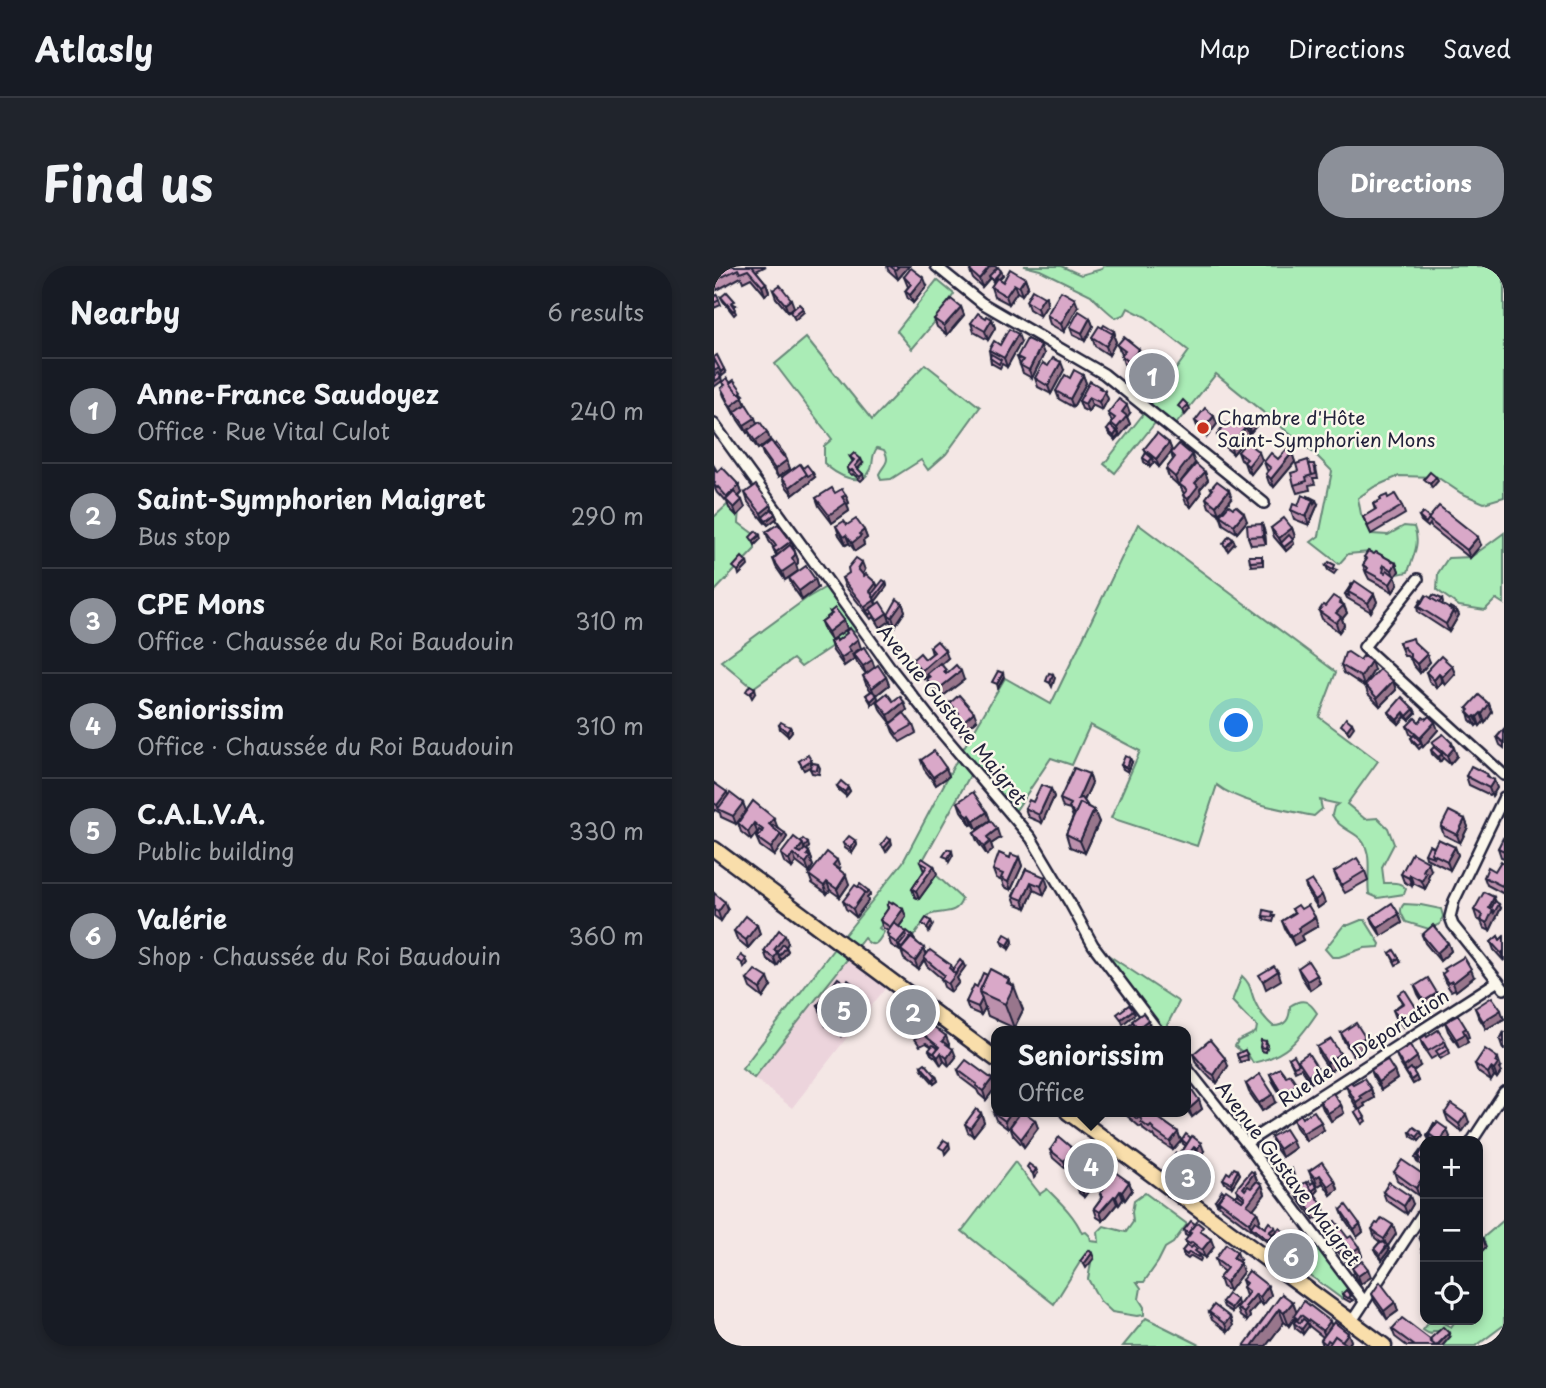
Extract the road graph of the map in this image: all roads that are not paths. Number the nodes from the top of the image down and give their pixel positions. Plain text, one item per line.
1 (936, 266) edge
2 (714, 424) edge
3 (1264, 502) dead end
4 (1418, 579) dead end
5 (1504, 775) edge
6 (1504, 797) edge
7 (714, 849) edge
8 (1501, 985) edge
9 (1154, 1026) edge
10 (991, 1055) edge
11 (1191, 1074) edge
12 (1504, 1092) edge
13 (1075, 1117) edge
14 (1475, 1136) edge
15 (1246, 1143) junction
16 (1420, 1217) edge
17 (1364, 1301) junction
18 (1352, 1321) junction
19 (1384, 1346) edge

1 - 3 street
2 - 9 street, Avenue Gustave Maigret
4 - 5 street
6 - 8 street
7 - 10 main road
8 - 15 street, Rue de la Déportation
11 - 15 street, Avenue Gustave Maigret
12 - 14 street
13 - 18 main road
15 - 17 street, Avenue Gustave Maigret
16 - 17 street
17 - 18 street
18 - 19 main road

